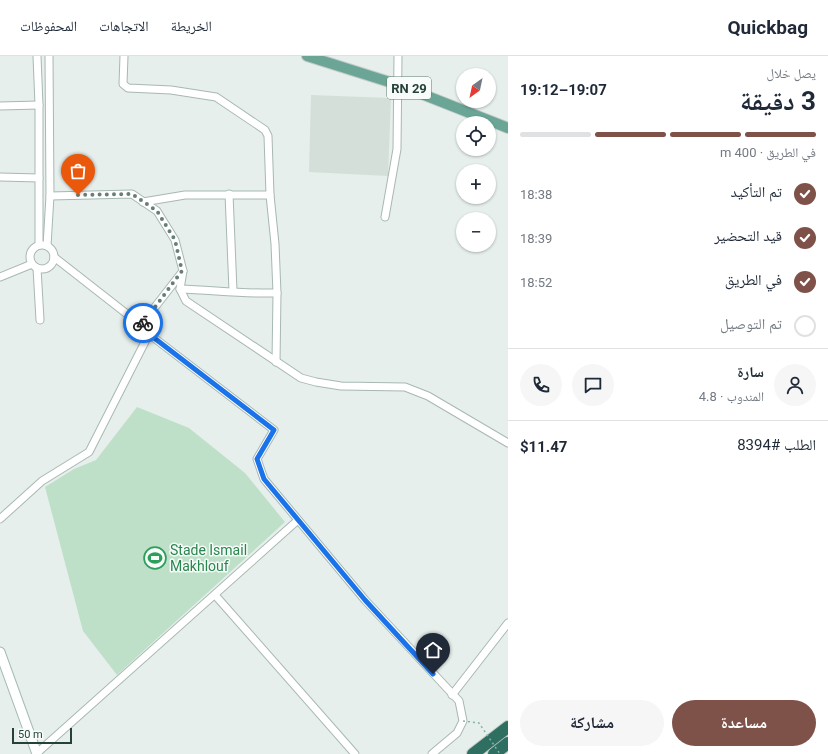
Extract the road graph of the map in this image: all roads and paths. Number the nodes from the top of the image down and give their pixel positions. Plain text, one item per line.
1 (37, 56) edge
2 (49, 56) edge
3 (124, 56) edge
4 (307, 56) edge
5 (311, 56) edge
6 (398, 56) edge
7 (399, 85) junction
8 (39, 105) junction
9 (0, 106) edge
10 (508, 128) edge
11 (0, 177) edge
12 (39, 178) junction
13 (229, 194) junction
14 (270, 195) junction
15 (50, 196) junction
16 (143, 202) junction
17 (385, 217) dead end
18 (39, 245) junction
19 (47, 246) junction
20 (54, 257) junction
21 (35, 266) junction
22 (182, 271) junction
23 (0, 277) edge
24 (180, 289) junction
25 (233, 291) junction
26 (277, 293) junction
27 (40, 320) dead end
28 (142, 325) junction
29 (149, 334) junction
30 (276, 362) junction
31 (508, 443) edge
32 (0, 519) edge
33 (298, 520) junction
34 (215, 595) junction
35 (508, 623) edge
36 (0, 652) edge
37 (452, 694) junction
38 (463, 721) junction
39 (508, 727) edge
40 (508, 743) edge
41 (37, 754) edge
42 (355, 754) edge
43 (432, 754) edge
44 (473, 754) edge
45 (494, 754) edge
46 (500, 754) edge

1 - 8 street
2 - 15 street
3 - 14 street
4 - 5 main road, RN 29
5 - 7 main road, RN 29
6 - 7 street
7 - 10 main road, RN 29
7 - 17 street
8 - 9 street
8 - 12 street
11 - 12 street
12 - 18 street
13 - 14 street
13 - 16 street
13 - 25 street
14 - 26 street
15 - 16 street
15 - 19 street
16 - 22 street
18 - 19 street
18 - 21 street
19 - 20 street
20 - 21 street
20 - 28 street
21 - 23 street
21 - 27 street
22 - 24 street
22 - 28 street
24 - 25 street
24 - 30 street
25 - 26 street
26 - 30 street
28 - 29 street
29 - 32 street
29 - 33 street
30 - 31 street
33 - 34 street
33 - 37 street
34 - 41 street
34 - 42 street
35 - 37 street
36 - 41 main road
37 - 38 street
38 - 43 street
38 - 46 path, bridge
39 - 44 highway
40 - 45 highway

